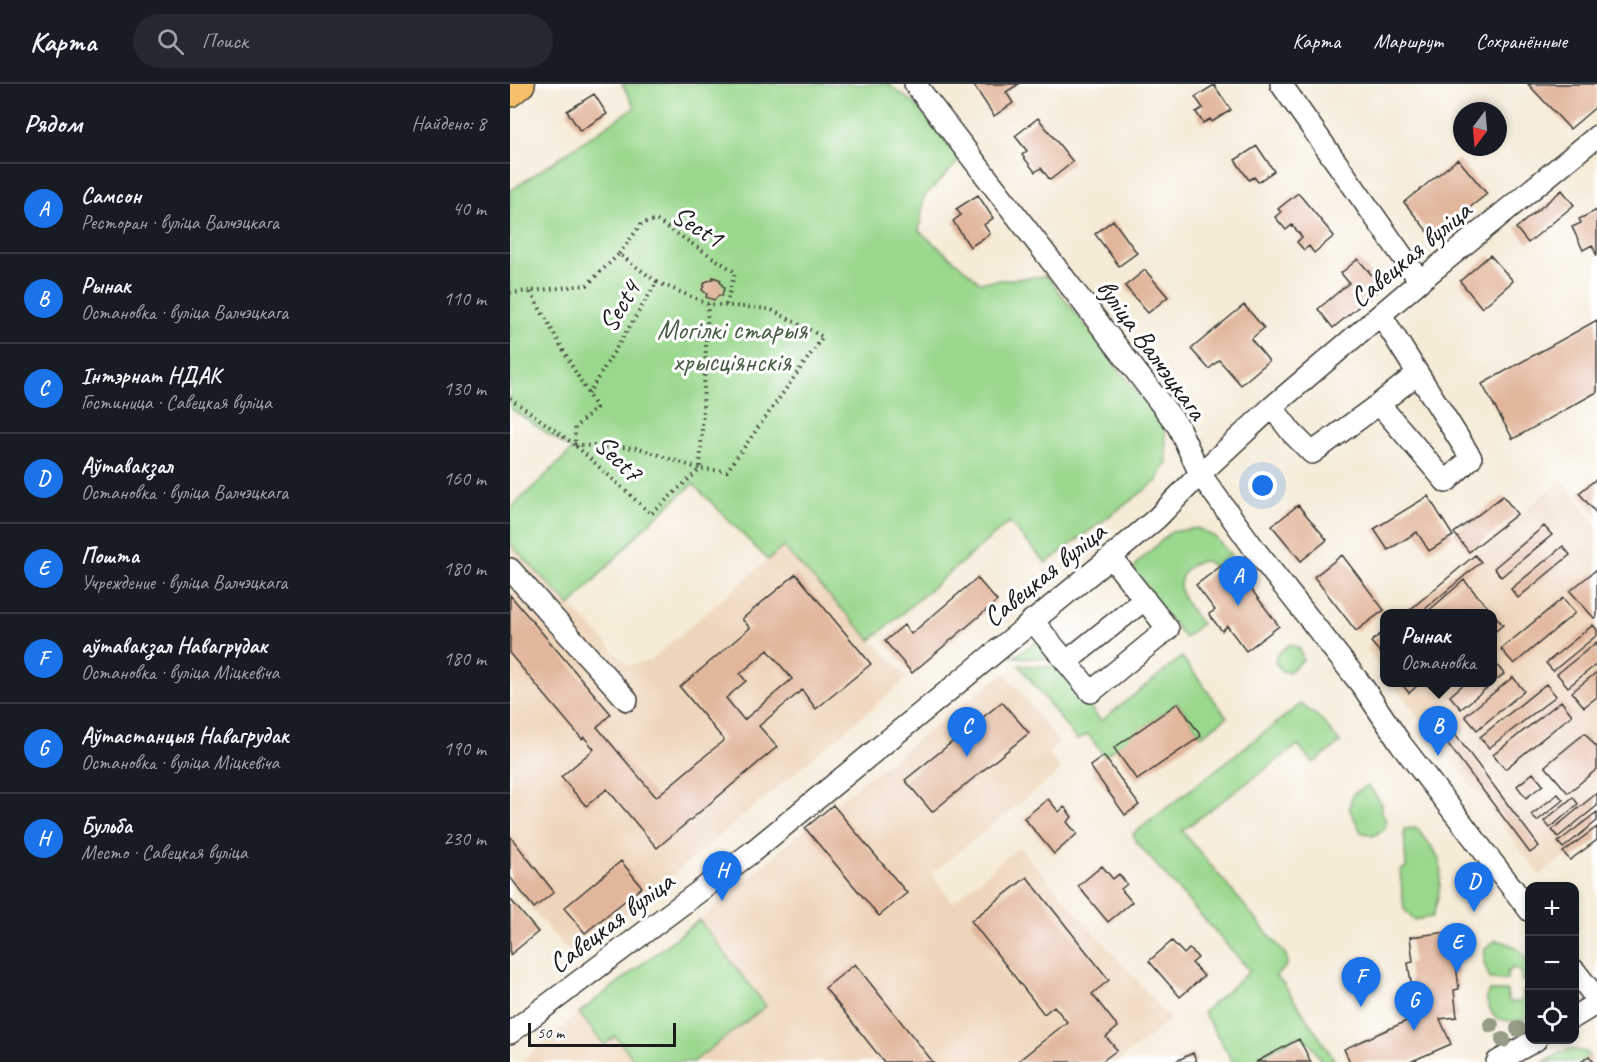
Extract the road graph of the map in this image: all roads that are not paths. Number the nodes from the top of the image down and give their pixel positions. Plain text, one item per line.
1 (521, 84) edge
2 (915, 84) edge
3 (1281, 84) edge
4 (510, 93) edge
5 (1597, 136) edge
6 (1420, 281) junction
7 (1381, 315) junction
8 (1417, 374) junction
9 (1378, 404) junction
10 (1272, 406) junction
11 (1200, 474) junction
12 (1111, 557) junction
13 (510, 569) edge
14 (1145, 599) junction
15 (1032, 620) junction
16 (1066, 662) junction
17 (627, 700) dead end
18 (1525, 905) edge
19 (1579, 976) edge
20 (1597, 1001) edge
21 (1579, 1014) edge
22 (510, 1034) edge
23 (1529, 1044) edge
24 (1497, 1062) edge

1 - 4 main road
2 - 11 street, вуліца Валчэцкага
3 - 6 street
5 - 6 street, Савецкая вуліца
6 - 7 street, Савецкая вуліца
7 - 8 street
7 - 10 street, Савецкая вуліца
8 - 9 street
8 - 9 street
9 - 10 street
10 - 11 street, Савецкая вуліца
11 - 12 street, Савецкая вуліца
11 - 18 street, вуліца Валчэцкага
12 - 14 street
12 - 15 street, Савецкая вуліца
13 - 17 street
14 - 16 street
14 - 16 street
15 - 16 street
15 - 22 street, Савецкая вуліца
19 - 20 street
20 - 21 street
23 - 24 street

